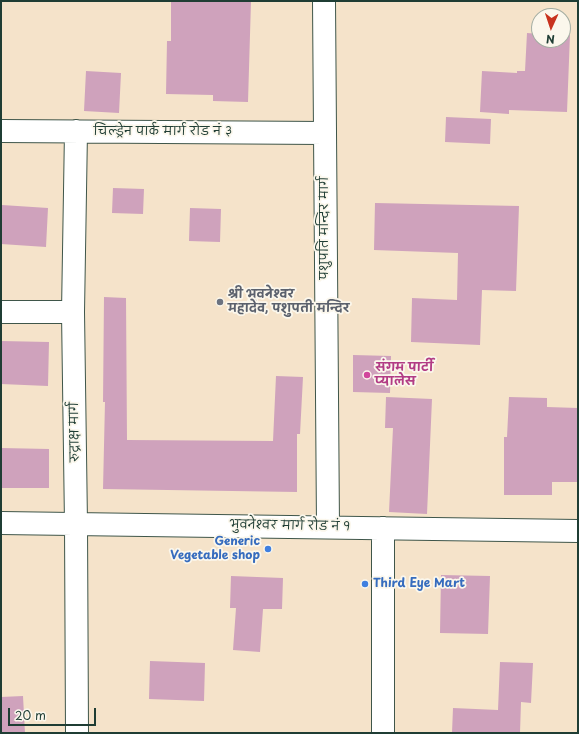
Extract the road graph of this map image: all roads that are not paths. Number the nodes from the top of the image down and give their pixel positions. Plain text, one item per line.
1 (324, 1) edge
2 (1, 131) edge
3 (76, 131) junction
4 (325, 133) junction
5 (1, 312) edge
6 (73, 312) junction
7 (1, 523) edge
8 (76, 524) junction
9 (328, 527) junction
10 (383, 528) junction
11 (578, 531) edge
12 (77, 733) edge
13 (384, 733) edge

1 - 4 street, पशुपति मन्दिर मार्ग
2 - 3 street, चिल्ड्रेन पार्क मार्ग रोड नं ३
3 - 4 street, चिल्ड्रेन पार्क मार्ग रोड नं ३
3 - 6 street, रुद्राक्ष मार्ग
4 - 9 street, पशुपति मन्दिर मार्ग
5 - 6 street
6 - 8 street, रुद्राक्ष मार्ग
7 - 8 street, भुवनेश्वर मार्ग रोड नं १
8 - 9 street, भुवनेश्वर मार्ग रोड नं १
8 - 12 street, रुद्राक्ष मार्ग
9 - 10 street, भुवनेश्वर मार्ग रोड नं १
10 - 11 street, भुवनेश्वर मार्ग रोड नं १
10 - 13 street

